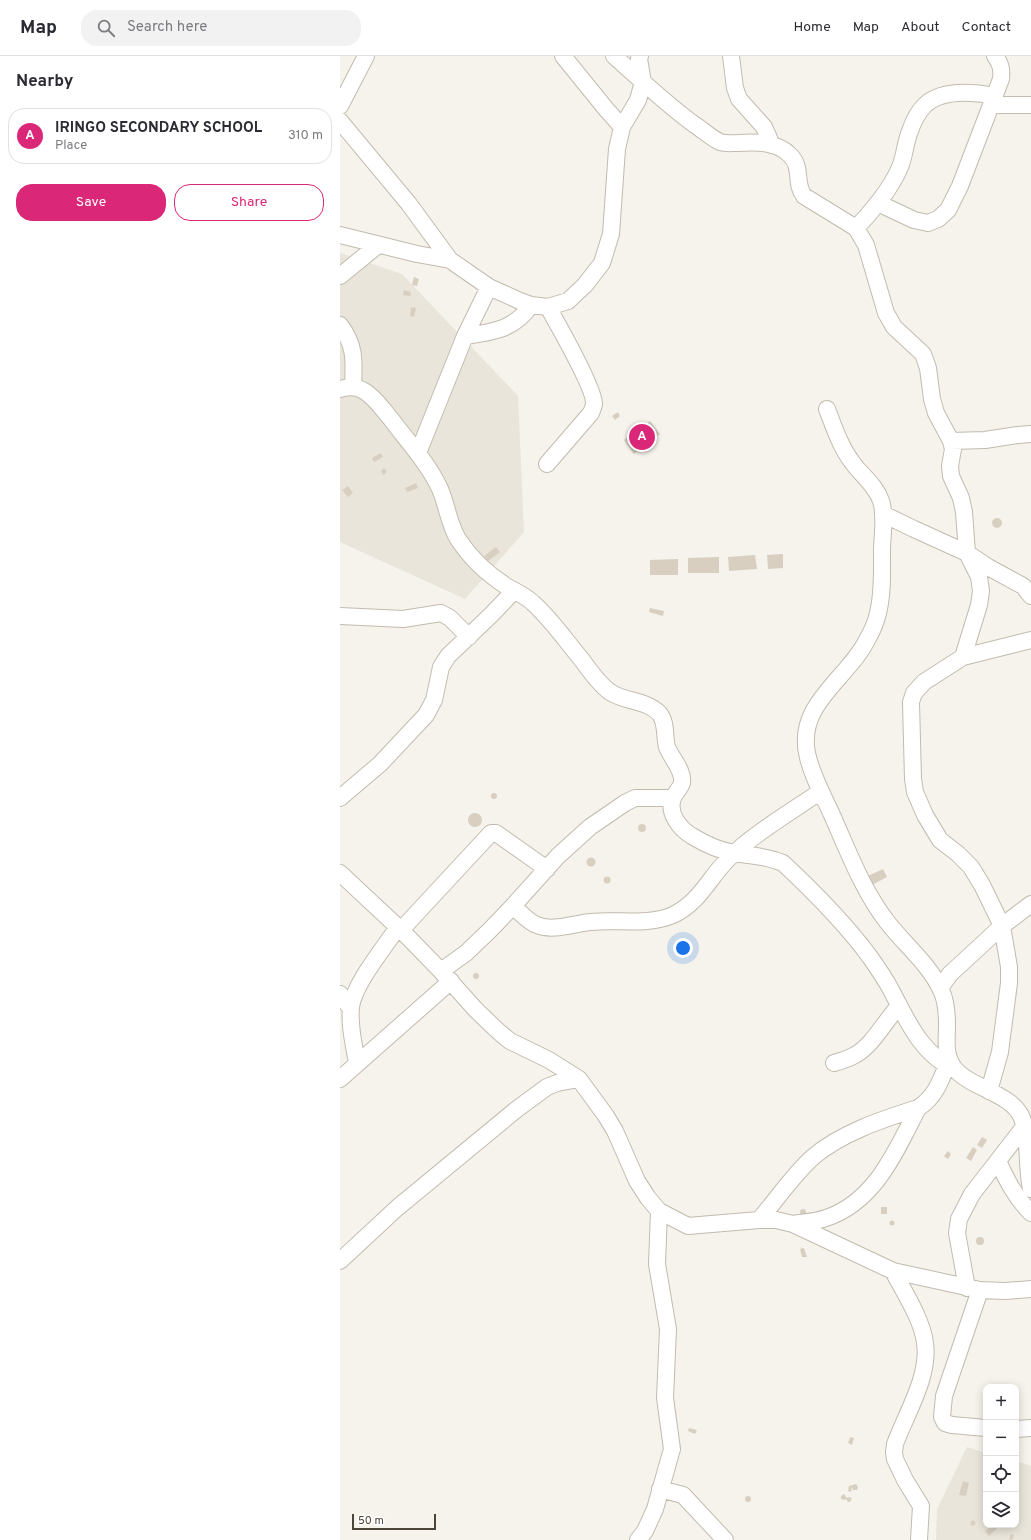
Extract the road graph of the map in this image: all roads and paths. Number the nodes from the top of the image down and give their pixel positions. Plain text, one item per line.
1 (366, 56) edge
2 (563, 56) edge
3 (614, 56) edge
4 (640, 56) edge
5 (731, 56) edge
6 (995, 56) edge
7 (643, 82) junction
8 (993, 100) junction
9 (1031, 105) edge
10 (340, 106) edge
11 (340, 121) edge
12 (622, 127) junction
13 (772, 144) junction
14 (878, 203) junction
15 (856, 228) junction
16 (340, 235) edge
17 (378, 245) junction
18 (450, 260) junction
19 (340, 276) edge
20 (489, 287) junction
21 (531, 305) junction
22 (548, 307) junction
23 (340, 325) edge
24 (465, 336) junction
25 (346, 388) edge
26 (827, 409) dead end
27 (1031, 434) edge
28 (951, 441) junction
29 (418, 453) junction
30 (547, 464) dead end
31 (883, 514) junction
32 (967, 553) junction
33 (514, 591) junction
34 (1031, 596) edge
35 (340, 616) edge
36 (469, 637) junction
37 (1031, 640) edge
38 (964, 657) junction
39 (821, 791) junction
40 (340, 798) edge
41 (673, 798) junction
42 (734, 853) junction
43 (547, 869) junction
44 (340, 874) edge
45 (1031, 904) edge
46 (514, 906) junction
47 (1002, 926) junction
48 (399, 929) junction
49 (446, 976) junction
50 (940, 988) junction
51 (340, 994) edge
52 (899, 1006) junction
53 (351, 1009) junction
54 (357, 1063) junction
55 (834, 1063) dead end
56 (951, 1067) junction
57 (340, 1079) edge
58 (579, 1079) junction
59 (989, 1091) junction
60 (918, 1108) junction
61 (1024, 1127) junction
62 (998, 1161) junction
63 (1031, 1189) edge
64 (659, 1211) junction
65 (1031, 1213) edge
66 (760, 1220) junction
67 (793, 1224) junction
68 (340, 1261) edge
69 (893, 1271) junction
70 (974, 1289) junction
71 (1031, 1289) edge
72 (983, 1428) edge
73 (1031, 1428) edge
74 (1019, 1429) edge
75 (660, 1489) junction
76 (638, 1540) edge
77 (725, 1540) edge
78 (919, 1540) edge

1 - 10 street
2 - 12 street
3 - 7 street
4 - 7 street
5 - 13 street
6 - 8 street
7 - 12 street
7 - 13 street
8 - 9 street
8 - 14 street
8 - 14 street
11 - 18 street
12 - 22 street
13 - 15 street
14 - 15 street
15 - 28 street
16 - 17 street
17 - 18 street
17 - 19 street
18 - 20 street
20 - 21 street
20 - 24 street
21 - 22 street
21 - 24 street
22 - 30 street
23 - 25 street
24 - 29 street
25 - 29 street
26 - 31 street
27 - 28 street
28 - 32 street
29 - 33 street
31 - 32 street
31 - 39 street
32 - 34 street
32 - 38 street
33 - 36 street
33 - 41 street
35 - 36 street
36 - 40 street
37 - 38 street
38 - 47 street
39 - 42 street
39 - 50 street
41 - 42 street
41 - 43 street
42 - 46 street
42 - 52 street
43 - 46 street
43 - 48 street
44 - 48 street
45 - 47 street
46 - 49 street
47 - 50 street
47 - 59 street
48 - 49 street
48 - 53 street
49 - 54 street
49 - 58 street
50 - 56 street
51 - 53 street
52 - 55 street
52 - 56 street
53 - 54 street
54 - 57 street
56 - 59 street
56 - 60 street
58 - 64 street
58 - 68 street
59 - 61 street
60 - 66 street
60 - 67 street
61 - 62 street
61 - 63 street
62 - 65 street
62 - 70 street
64 - 66 street
64 - 75 street
66 - 67 street
67 - 69 street
69 - 70 street
69 - 78 street
70 - 71 street
70 - 72 street
73 - 74 street
75 - 76 street
75 - 77 street

